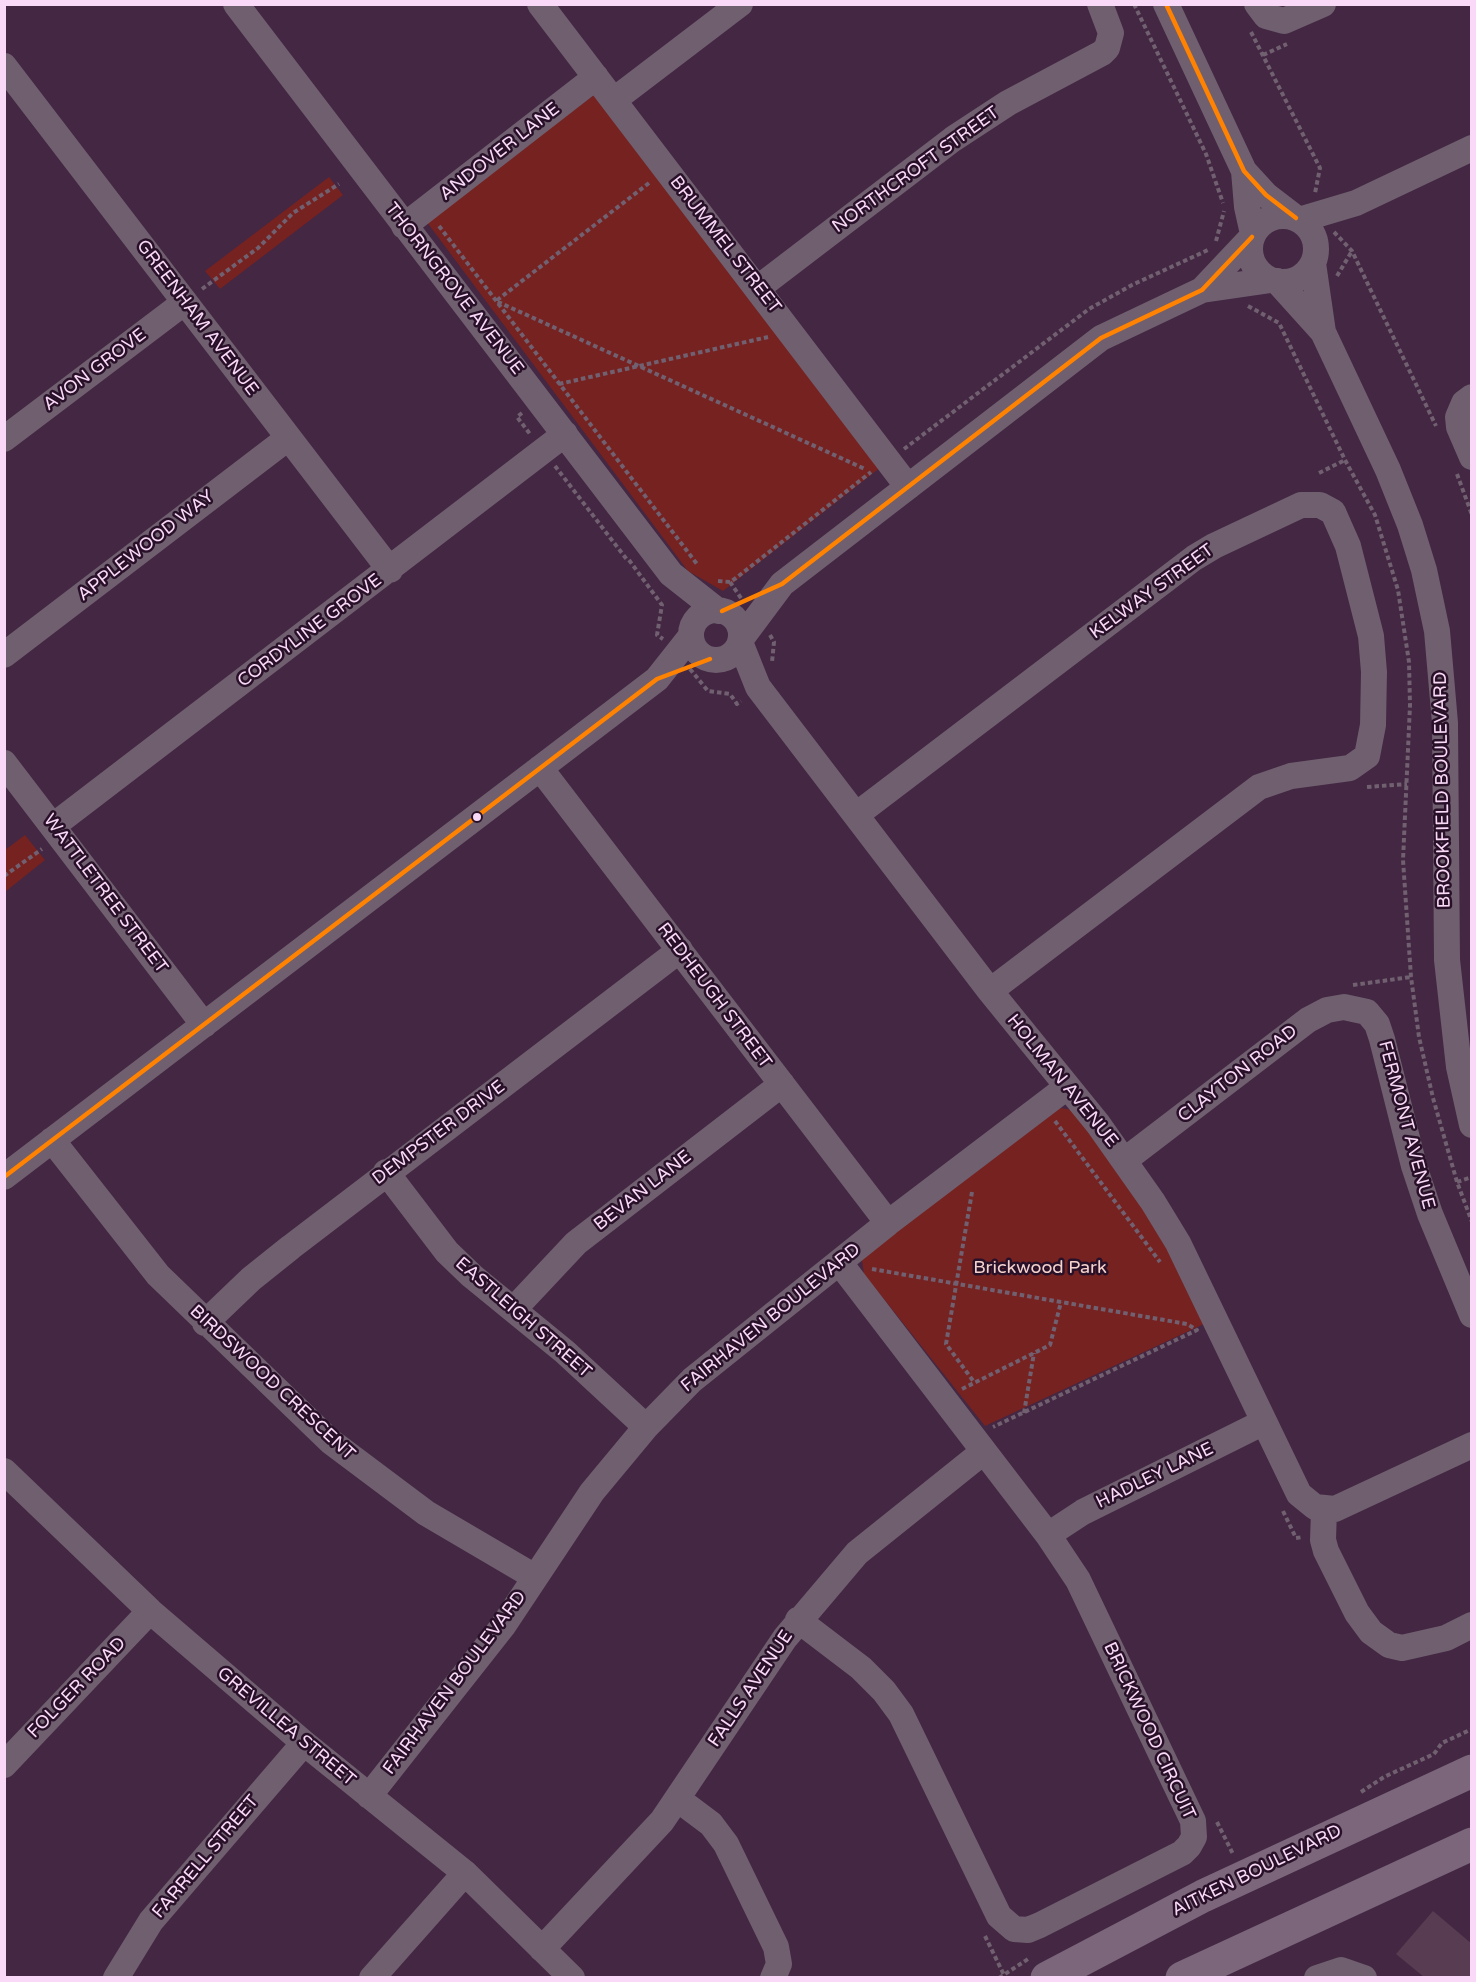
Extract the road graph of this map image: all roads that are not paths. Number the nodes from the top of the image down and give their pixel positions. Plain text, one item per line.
1 (236, 4) edge
2 (540, 4) edge
3 (740, 4) edge
4 (1100, 4) edge
5 (1166, 4) edge
6 (1257, 4) edge
7 (1323, 4) edge
8 (4, 66) edge
9 (596, 77) junction
10 (614, 100) junction
11 (1472, 148) edge
12 (1244, 171) junction
13 (1356, 203) junction
14 (1297, 219) junction
15 (404, 225) junction
16 (1252, 235) junction
17 (1314, 260) junction
18 (1274, 280) junction
19 (758, 288) junction
20 (1202, 290) junction
21 (193, 296) junction
22 (1323, 332) junction
23 (1472, 397) edge
24 (9, 426) edge
25 (565, 434) junction
26 (288, 438) junction
27 (1472, 457) edge
28 (908, 486) junction
29 (390, 570) junction
30 (671, 574) junction
31 (782, 584) junction
32 (720, 611) junction
33 (691, 634) junction
34 (740, 640) junction
35 (4, 655) edge
36 (712, 660) junction
37 (657, 679) junction
38 (758, 687) junction
39 (4, 763) edge
40 (540, 768) junction
41 (856, 815) junction
42 (48, 837) junction
43 (680, 950) junction
44 (990, 991) junction
45 (1359, 1009) joint
46 (204, 1025) junction
47 (782, 1084) junction
48 (1067, 1087) junction
49 (1472, 1125) edge
50 (52, 1140) junction
51 (1125, 1160) junction
52 (386, 1172) junction
53 (4, 1177) edge
54 (888, 1223) junction
55 (839, 1262) junction
56 (514, 1309) junction
57 (1472, 1315) edge
58 (206, 1323) junction
59 (1264, 1422) junction
60 (646, 1427) junction
61 (1472, 1445) edge
62 (983, 1452) junction
63 (4, 1471) edge
64 (1319, 1508) junction
65 (1048, 1535) junction
66 (535, 1577) junction
67 (150, 1611) junction
68 (798, 1620) junction
69 (1472, 1625) edge
70 (304, 1743) junction
71 (4, 1766) edge
72 (1472, 1771) edge
73 (369, 1796) junction
74 (679, 1800) junction
75 (1472, 1844) edge
76 (465, 1874) junction
77 (542, 1949) junction
78 (116, 1977) edge
79 (372, 1977) edge
80 (572, 1977) edge
81 (773, 1977) edge
82 (1047, 1977) edge
83 (1182, 1977) edge
84 (1317, 1977) edge
85 (1365, 1977) edge

1 - 15 street, THORNGROVE AVENUE
2 - 9 street, BRUMMEL STREET
3 - 10 street
4 - 19 street, NORTHCROFT STREET
5 - 12 street
6 - 7 street
8 - 21 street, GREENHAM AVENUE
9 - 10 street, BRUMMEL STREET
9 - 15 street, ANDOVER LANE
10 - 19 street, BRUMMEL STREET
11 - 13 street
12 - 14 street
12 - 16 street
13 - 14 street
13 - 17 street
14 - 16 street
14 - 17 street
15 - 25 street, THORNGROVE AVENUE
16 - 18 street
16 - 20 street
17 - 18 street
17 - 22 street, BROOKFIELD BOULEVARD
18 - 20 street
18 - 22 street, BROOKFIELD BOULEVARD
19 - 28 street, BRUMMEL STREET
20 - 28 street
21 - 24 street, AVON GROVE
21 - 26 street, GREENHAM AVENUE
22 - 49 street, BROOKFIELD BOULEVARD
23 - 27 street
25 - 29 street, CORDYLINE GROVE
25 - 30 street, THORNGROVE AVENUE
26 - 29 street, GREENHAM AVENUE
26 - 35 street, APPLEWOOD WAY
28 - 31 street
29 - 42 street, CORDYLINE GROVE
30 - 32 street, THORNGROVE AVENUE
30 - 33 street, THORNGROVE AVENUE
31 - 32 street
31 - 34 street
32 - 33 street
32 - 34 street
33 - 36 street
33 - 37 street
34 - 36 street
34 - 38 street, HOLMAN AVENUE
36 - 37 street
36 - 38 street, HOLMAN AVENUE
37 - 40 street
38 - 41 street, HOLMAN AVENUE
39 - 42 street, WATTLETREE STREET
40 - 43 street, REDHEUGH STREET
40 - 46 street
41 - 44 street, HOLMAN AVENUE
41 - 44 street, KELWAY STREET
42 - 46 street, WATTLETREE STREET
43 - 47 street, REDHEUGH STREET
43 - 52 street, DEMPSTER DRIVE
44 - 48 street, HOLMAN AVENUE
45 - 51 street, CLAYTON ROAD
45 - 57 street, FERMONT AVENUE
46 - 50 street
47 - 54 street, REDHEUGH STREET
47 - 56 street, BEVAN LANE
48 - 51 street, HOLMAN AVENUE
48 - 54 street, FAIRHAVEN BOULEVARD
50 - 53 street
50 - 58 street, BIRDSWOOD CRESCENT
51 - 59 street, HOLMAN AVENUE
52 - 56 street, EASTLEIGH STREET
52 - 58 street, DEMPSTER DRIVE
54 - 55 street, FAIRHAVEN BOULEVARD
55 - 60 street, FAIRHAVEN BOULEVARD
55 - 62 street, BRICKWOOD CIRCUIT
56 - 60 street, EASTLEIGH STREET
58 - 66 street, BIRDSWOOD CRESCENT
59 - 64 street, HOLMAN AVENUE
59 - 65 street, HADLEY LANE
60 - 66 street, FAIRHAVEN BOULEVARD
61 - 64 street
62 - 65 street, BRICKWOOD CIRCUIT
62 - 68 street, FALLS AVENUE
63 - 67 street, GREVILLEA STREET
64 - 69 street
65 - 68 street, BRICKWOOD CIRCUIT
66 - 73 street, FAIRHAVEN BOULEVARD
67 - 70 street, GREVILLEA STREET
67 - 71 street, FOLGER ROAD
68 - 74 street, FALLS AVENUE
70 - 73 street, GREVILLEA STREET
70 - 78 street, FARRELL STREET
72 - 82 main road, AITKEN BOULEVARD
73 - 76 street, GREVILLEA STREET
74 - 77 street, FALLS AVENUE
74 - 81 street
75 - 83 main road
76 - 77 street, GREVILLEA STREET
76 - 79 street
77 - 80 street, GREVILLEA STREET
84 - 85 street

